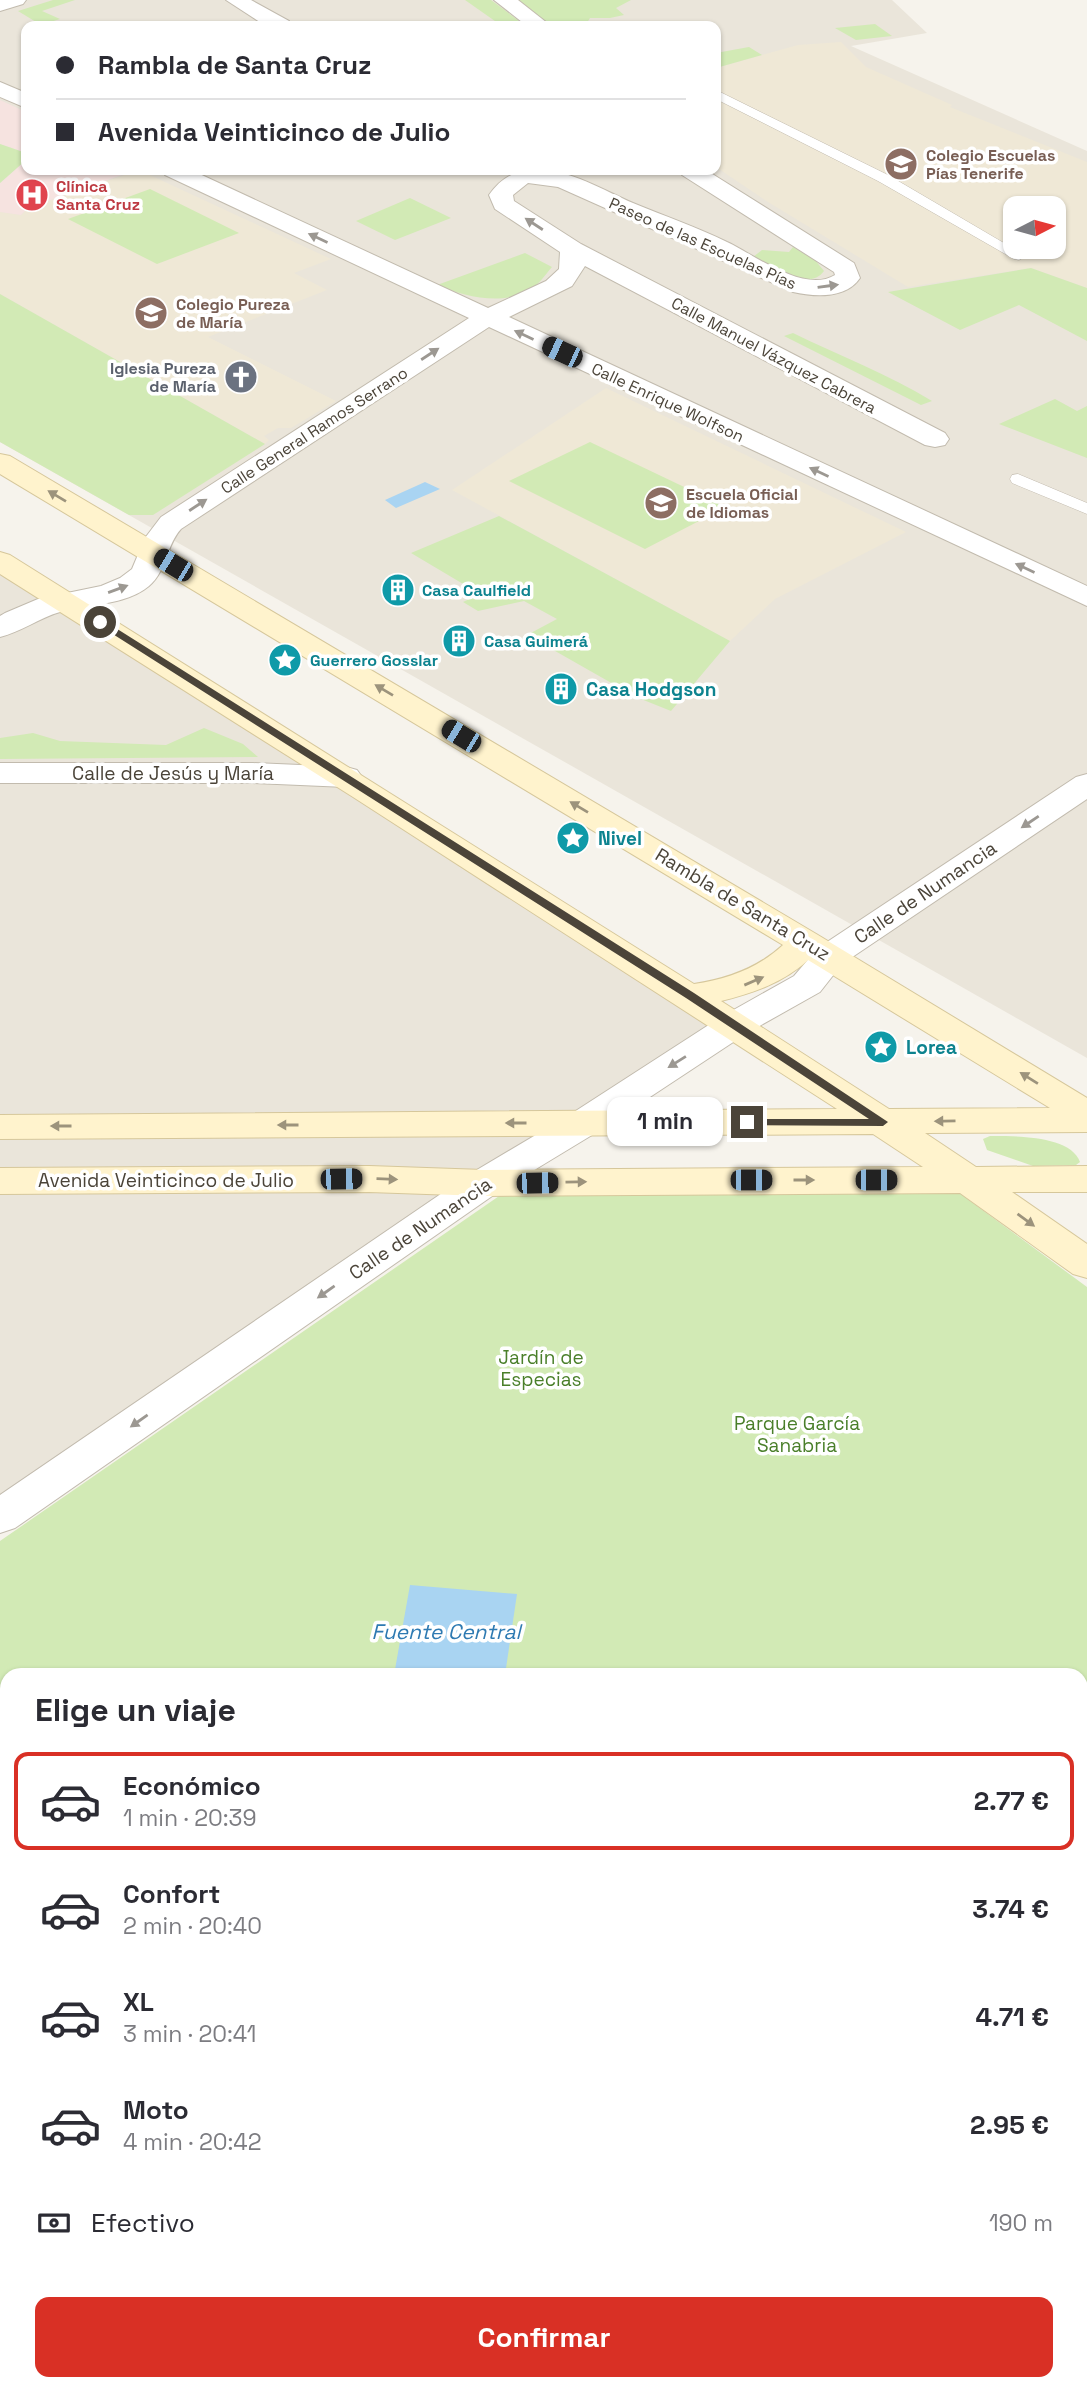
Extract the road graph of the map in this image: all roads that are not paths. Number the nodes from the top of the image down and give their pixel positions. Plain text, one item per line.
1 (16, 0) edge
2 (236, 0) edge
3 (504, 0) edge
4 (0, 5) edge
5 (273, 21) edge
6 (533, 21) edge
7 (0, 89) edge
8 (721, 97) edge
9 (21, 99) edge
10 (184, 175) edge
11 (522, 175) edge
12 (536, 175) edge
13 (698, 175) edge
14 (1003, 247) edge
15 (572, 249) junction
16 (613, 270) junction
17 (568, 278) junction
18 (487, 317) junction
19 (935, 439) dead end
20 (0, 462) edge
21 (1018, 479) dead end
22 (1087, 509) edge
23 (153, 552) junction
24 (0, 561) edge
25 (1087, 597) edge
26 (65, 601) junction
27 (0, 628) edge
28 (0, 773) edge
29 (346, 777) junction
30 (1087, 784) edge
31 (818, 949) junction
32 (690, 996) junction
33 (734, 1025) junction
34 (1087, 1114) edge
35 (1087, 1120) edge
36 (883, 1122) junction
37 (584, 1123) junction
38 (0, 1127) edge
39 (1087, 1179) edge
40 (971, 1180) junction
41 (0, 1181) edge
42 (484, 1183) junction
43 (1087, 1264) edge
44 (0, 1517) edge

1 - 4 street
2 - 5 street
3 - 6 street
7 - 9 street
8 - 14 lane
18 -> 10 street, Calle Enrique Wolfson
15 -> 11 street, Paseo de las Escuelas Pías
12 -> 13 street, Paseo de las Escuelas Pías
15 - 16 street, Calle Manuel Vázquez Cabrera
15 - 17 street
16 - 17 street
16 - 19 street, Calle Manuel Vázquez Cabrera
17 - 18 street
23 -> 18 street, Calle General Ramos Serrano
25 -> 18 street, Calle Enrique Wolfson
23 -> 20 main road, Rambla de Santa Cruz
21 - 22 lane
26 -> 23 street, Calle General Ramos Serrano
31 -> 23 main road, Rambla de Santa Cruz
24 - 26 main road
26 - 27 street, Calle General Ramos Serrano
26 - 29 main road
28 - 29 street, Calle de Jesús y María
29 - 32 main road
30 -> 31 street, Calle de Numancia
32 -> 31 main road
31 - 33 street, Calle de Numancia
34 -> 31 main road, Rambla de Santa Cruz
32 - 33 main road
33 - 36 main road
33 -> 37 street, Calle de Numancia
35 -> 36 main road
36 - 37 main road
36 - 40 main road
37 -> 38 main road
37 - 42 street, Calle de Numancia
39 - 40 main road, Avenida Veinticinco de Julio
42 -> 40 main road, Avenida Veinticinco de Julio
40 -> 43 main road
41 -> 42 main road, Avenida Veinticinco de Julio
42 -> 44 street, Calle de Numancia

